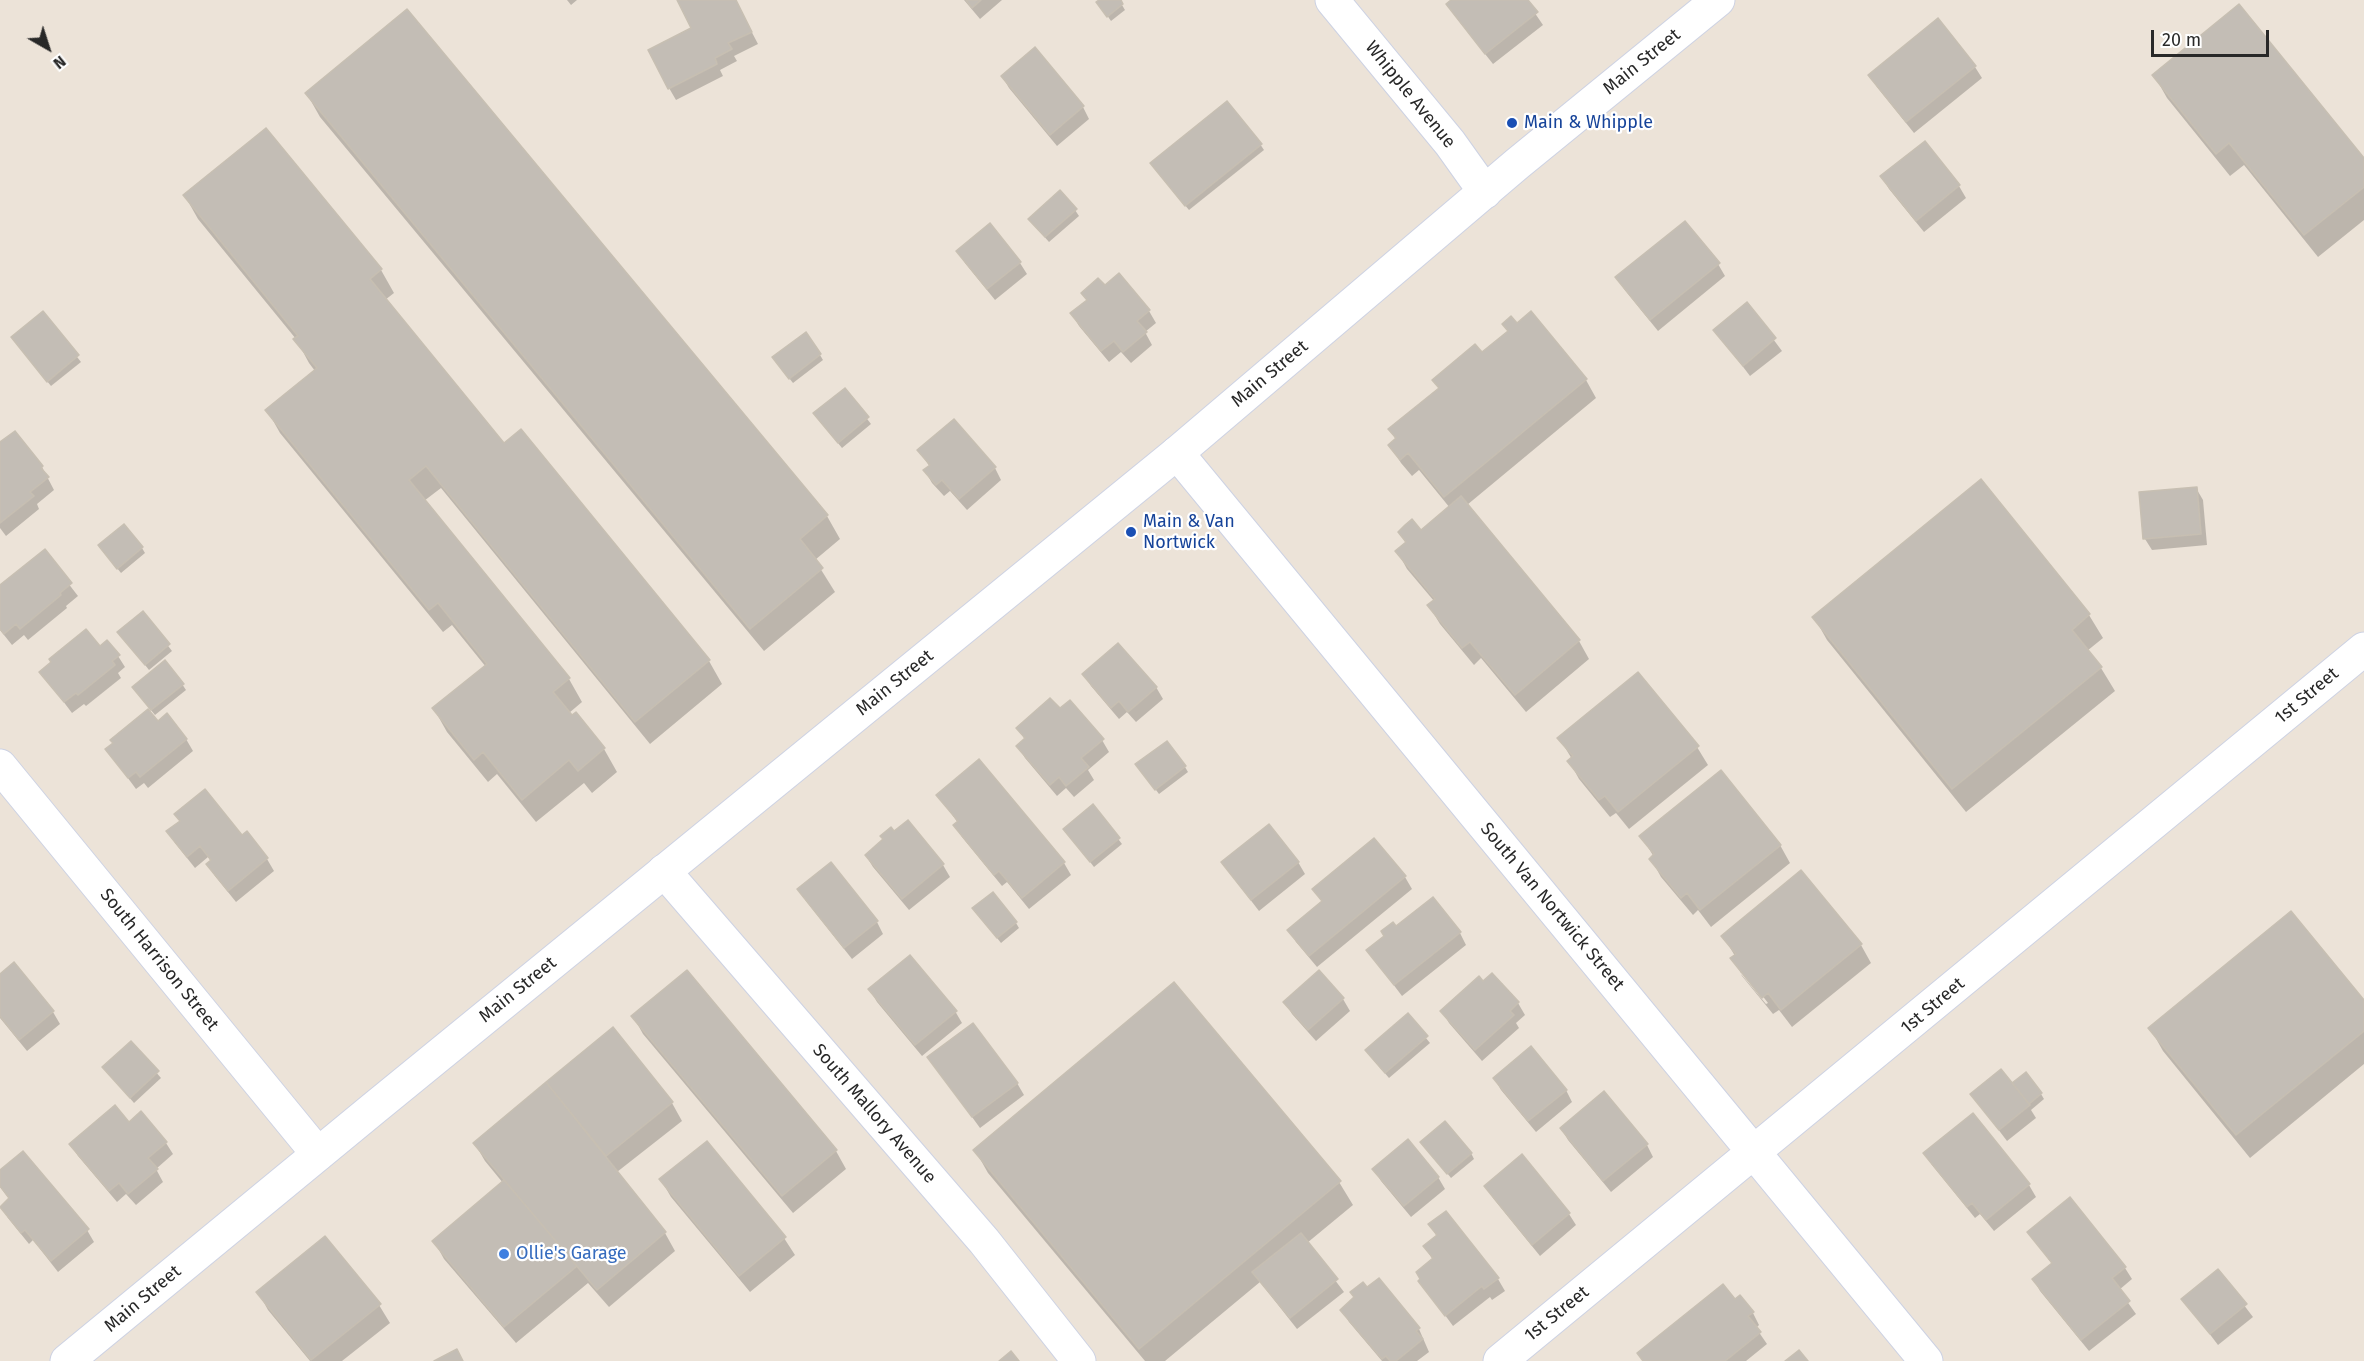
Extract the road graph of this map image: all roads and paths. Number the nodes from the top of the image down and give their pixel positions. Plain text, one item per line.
1 (1332, 0) edge
2 (1718, 0) edge
3 (1485, 192) junction
4 (1177, 453) junction
5 (2364, 649) edge
6 (0, 766) edge
7 (664, 871) junction
8 (1754, 1152) junction
9 (318, 1154) junction
10 (67, 1361) edge
11 (1079, 1361) edge
12 (1500, 1361) edge
13 (1926, 1361) edge

1 - 3 street, Whipple Avenue
2 - 3 street, Main Street
3 - 4 street, Main Street
4 - 7 street, Main Street
4 - 8 street, South Van Nortwick Street
5 - 8 street, 1st Street
6 - 9 street, South Harrison Street
7 - 9 street, Main Street
7 - 11 street, South Mallory Avenue
8 - 12 street, 1st Street
8 - 13 street, South Van Nortwick Street
9 - 10 street, Main Street

